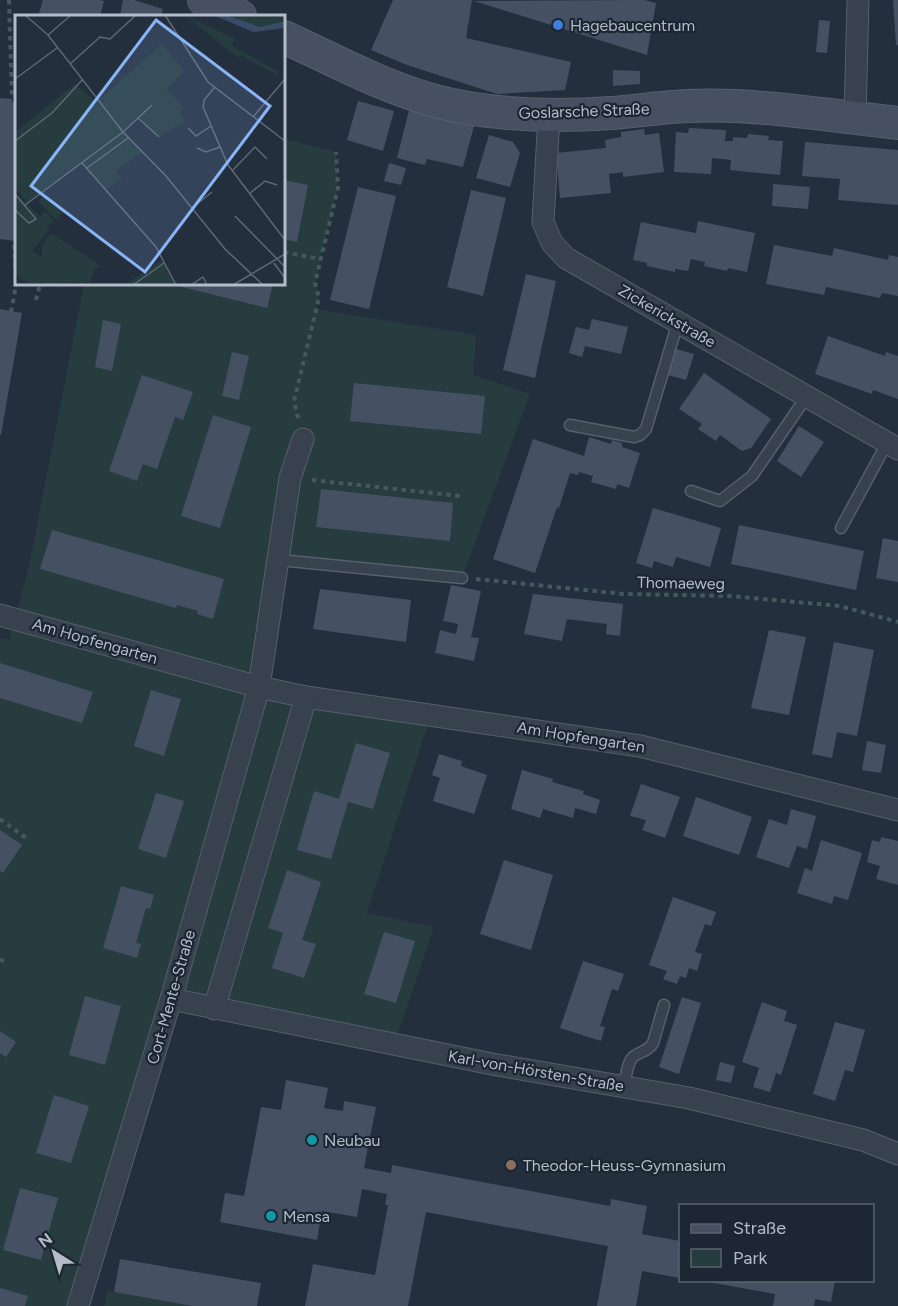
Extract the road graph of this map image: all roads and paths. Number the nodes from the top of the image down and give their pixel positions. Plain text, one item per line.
1 (9, 0) edge
2 (204, 0) edge
3 (858, 0) edge
4 (238, 15) edge
5 (285, 37) edge
6 (12, 99) dead end
7 (549, 115) junction
8 (855, 118) junction
9 (898, 123) edge
10 (336, 152) dead end
11 (14, 240) dead end
12 (285, 252) edge
13 (320, 259) junction
14 (15, 262) edge
15 (16, 285) edge
16 (40, 285) edge
17 (36, 300) dead end
18 (11, 312) dead end
19 (678, 322) junction
20 (807, 396) junction
21 (570, 425) dead end
22 (303, 439) joint
23 (892, 446) edge
24 (290, 478) junction
25 (692, 491) dead end
26 (460, 496) dead end
27 (841, 528) dead end
28 (279, 560) junction
29 (462, 578) joint
30 (0, 615) edge
31 (898, 622) edge
32 (259, 687) junction
33 (306, 697) junction
34 (898, 809) edge
35 (0, 819) edge
36 (26, 838) dead end
37 (171, 999) junction
38 (664, 1005) dead end
39 (214, 1009) junction
40 (624, 1086) junction
41 (898, 1154) edge
42 (78, 1306) edge

1 - 6 path
2 - 4 main road
3 - 8 street
5 - 7 main road, Goslarsche Straße
7 - 8 main road, Goslarsche Straße
7 - 19 street, Zickerickstraße
8 - 9 main road, Goslarsche Straße
10 - 13 path
11 - 14 path
12 - 13 path
13 - 22 path
15 - 18 path
16 - 17 path
19 - 20 street, Zickerickstraße
19 - 21 lane
20 - 23 street, Zickerickstraße
20 - 25 lane
22 - 24 street
23 - 27 lane
24 - 26 path
24 - 28 street
28 - 29 lane
28 - 32 street
29 - 31 path, Thomaeweg
30 - 32 street, Am Hopfengarten
32 - 33 street, Am Hopfengarten
32 - 37 street, Cort-Mente-Straße
33 - 34 street, Am Hopfengarten
33 - 39 street
35 - 36 path
37 - 39 street, Karl-von-Hörsten-Straße
37 - 42 street, Cort-Mente-Straße
38 - 40 lane
39 - 40 street, Karl-von-Hörsten-Straße
40 - 41 street, Karl-von-Hörsten-Straße

